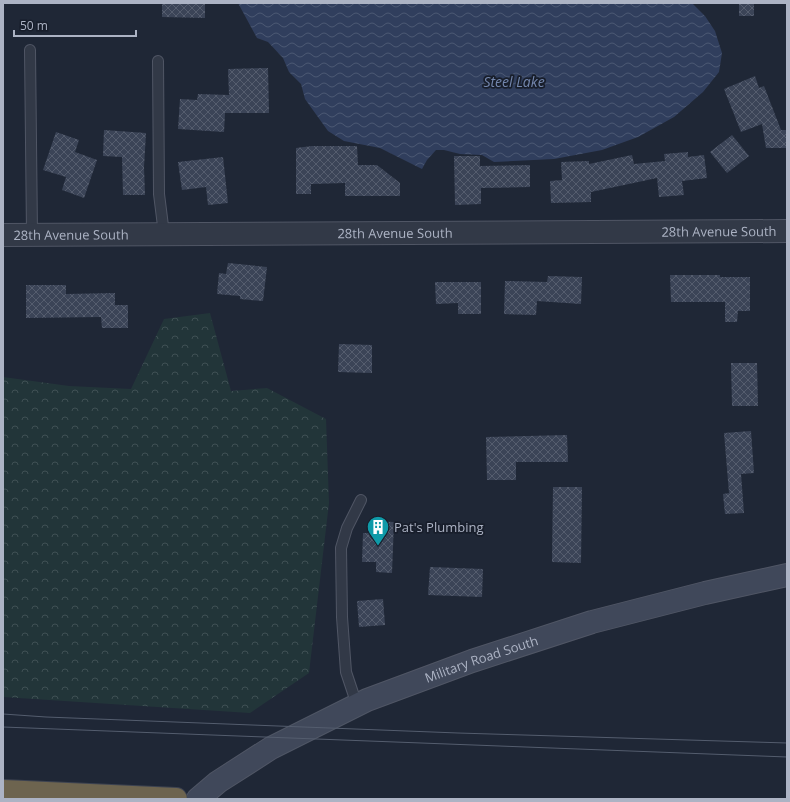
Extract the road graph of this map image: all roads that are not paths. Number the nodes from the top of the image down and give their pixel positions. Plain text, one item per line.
1 (30, 50) dead end
2 (158, 60) dead end
3 (787, 231) edge
4 (32, 234) junction
5 (164, 234) junction
6 (3, 235) edge
7 (361, 500) dead end
8 (787, 575) edge
9 (357, 705) junction
10 (3, 791) edge
11 (176, 799) edge
12 (198, 799) edge

1 - 4 lane
2 - 5 lane
3 - 5 street, 28th Avenue South
4 - 5 street, 28th Avenue South
4 - 6 street, 28th Avenue South
7 - 9 lane
8 - 9 main road, Military Road South
9 - 12 main road, Military Road South
10 - 11 highway

